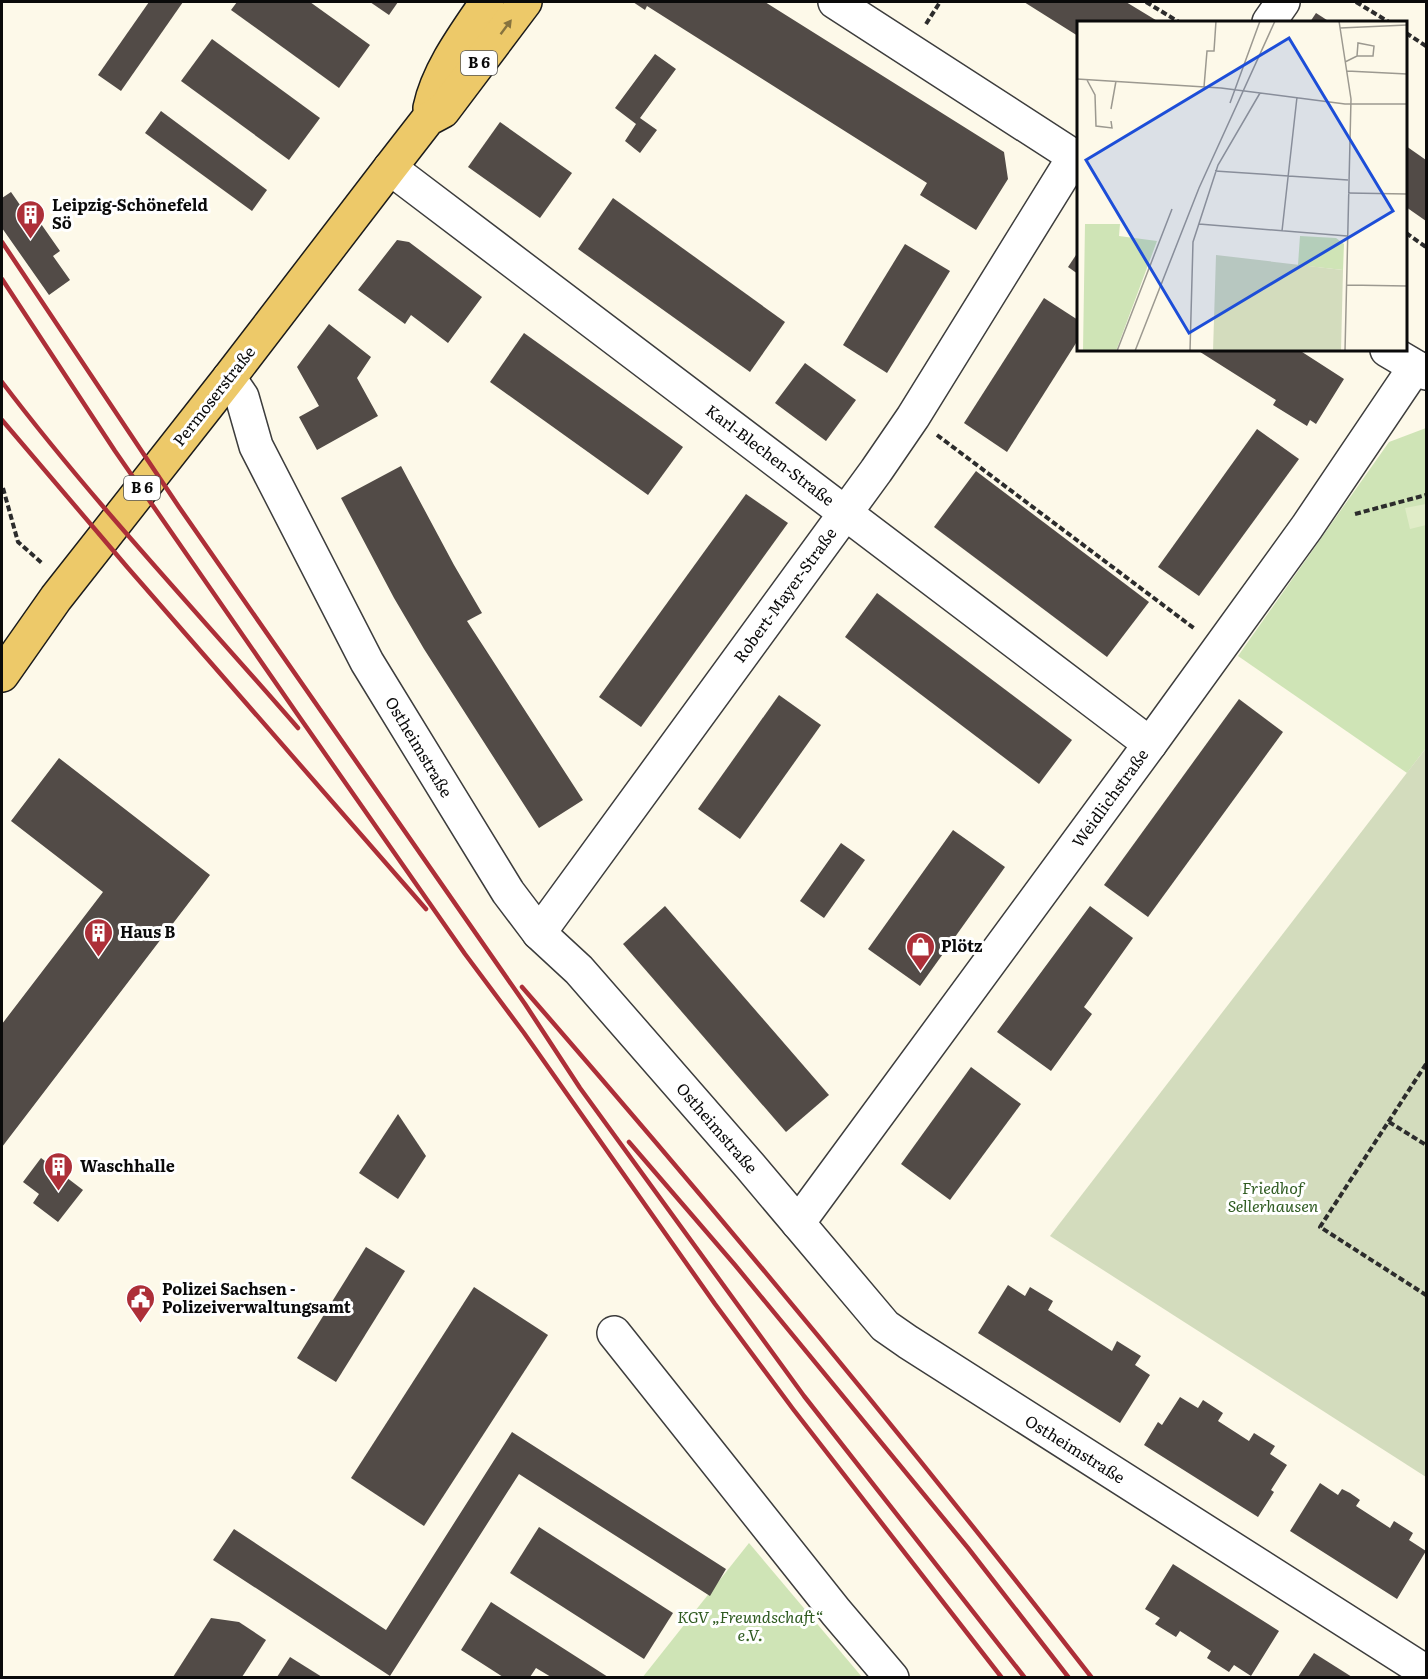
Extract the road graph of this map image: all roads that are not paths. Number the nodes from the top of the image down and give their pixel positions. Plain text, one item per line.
1 (487, 2) edge
2 (525, 2) edge
3 (835, 2) edge
4 (1283, 2) edge
5 (1270, 21) edge
6 (428, 119) junction
7 (1076, 158) edge
8 (390, 168) junction
9 (1389, 351) edge
10 (1421, 370) edge
11 (228, 378) junction
12 (846, 512) junction
13 (2, 675) edge
14 (1150, 744) junction
15 (539, 933) junction
16 (798, 1223) junction
17 (615, 1333) dead end
18 (1426, 1672) edge
19 (892, 1677) edge

1 - 6 main road, Permoserstraße / B 6
6 -> 2 main road, Permoserstraße / B 6
3 - 7 street
4 - 5 street
6 - 8 main road, Permoserstraße / B 6
7 - 12 street, Robert-Mayer-Straße
8 - 11 main road, Permoserstraße / B 6
8 - 12 street, Karl-Blechen-Straße
9 - 10 street
10 - 14 street, Weidlichstraße
11 - 13 main road, Permoserstraße / B 6
11 - 15 street, Ostheimstraße
12 - 14 street, Karl-Blechen-Straße
12 - 15 street, Robert-Mayer-Straße
14 - 16 street, Weidlichstraße
15 - 16 street, Ostheimstraße
16 - 18 street, Ostheimstraße
17 - 19 street

